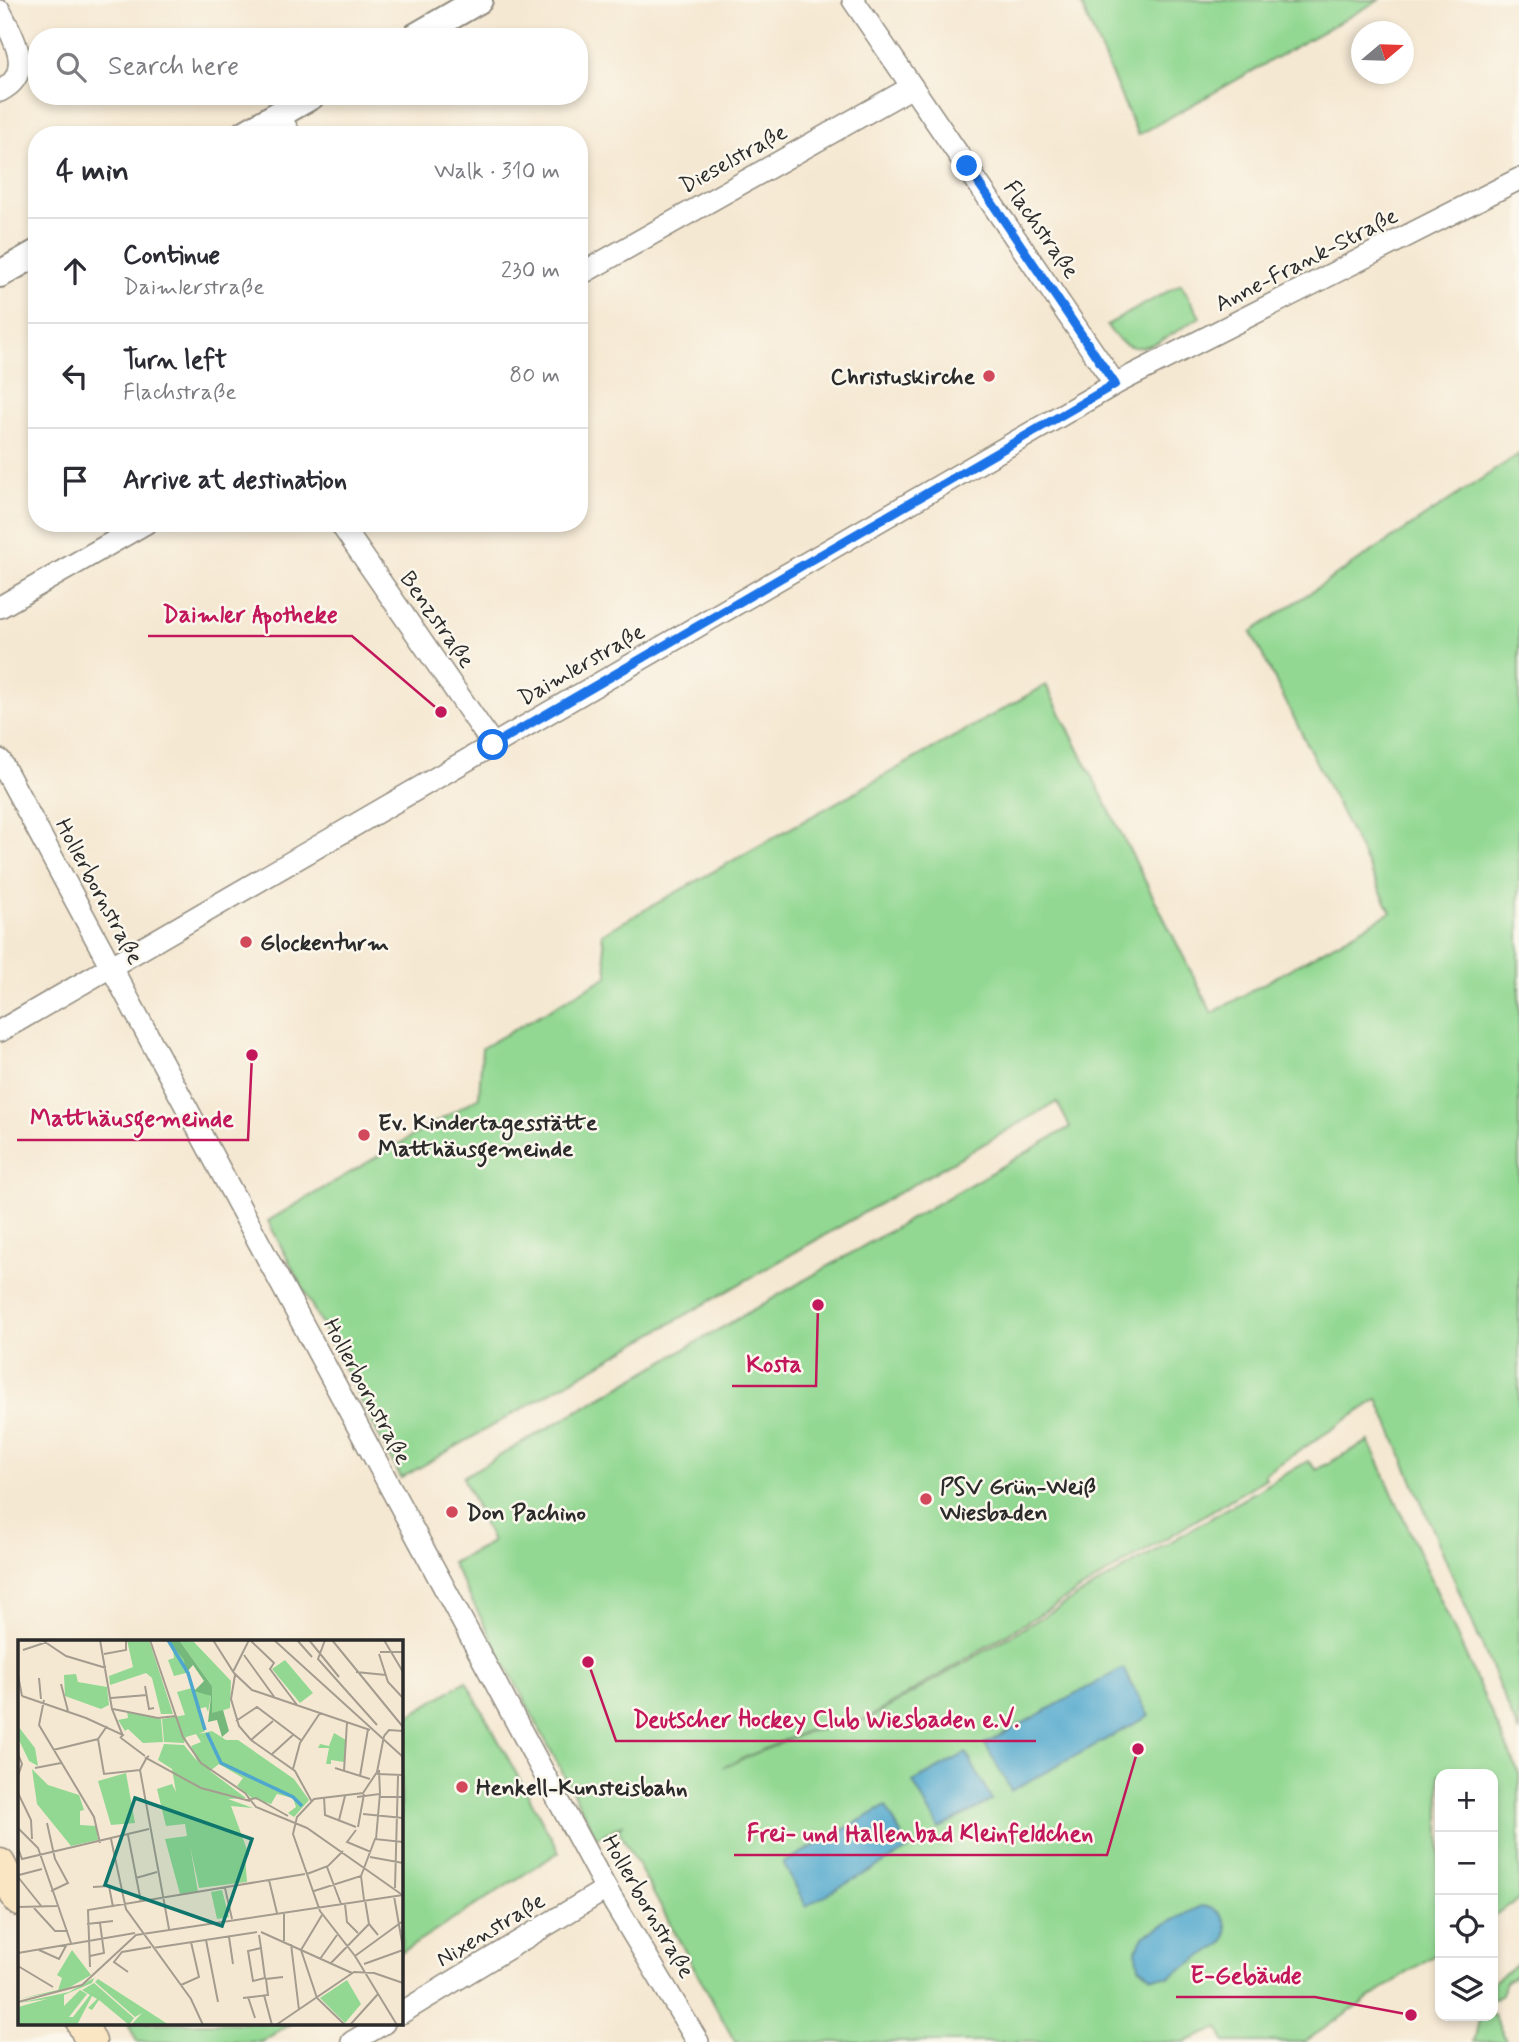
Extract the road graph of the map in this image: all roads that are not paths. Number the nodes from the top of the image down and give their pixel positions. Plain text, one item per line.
1 (479, 0) edge
2 (853, 0) edge
3 (0, 11) edge
4 (431, 28) edge
5 (912, 87) junction
6 (0, 91) edge
7 (303, 105) edge
8 (285, 124) edge
9 (1519, 179) edge
10 (28, 258) edge
11 (588, 270) edge
12 (0, 274) edge
13 (1115, 384) junction
14 (130, 532) edge
15 (346, 532) edge
16 (0, 607) edge
17 (493, 745) junction
18 (0, 760) edge
19 (111, 966) junction
20 (0, 1031) edge
21 (0, 1864) edge
22 (606, 1889) junction
23 (18, 1900) edge
24 (402, 2012) edge
25 (83, 2024) edge
26 (382, 2024) edge
27 (92, 2042) edge
28 (352, 2042) edge
29 (698, 2042) edge

1 - 4 street
2 - 5 street, Flachstraße
3 - 6 street
5 - 11 street, Dieselstraße
5 - 13 street, Flachstraße
7 - 8 street
9 - 13 street, Anne-Frank-Straße
10 - 12 street
13 - 17 street, Daimlerstraße
14 - 16 street
15 - 17 street, Benzstraße
17 - 19 street, Daimlerstraße
18 - 19 street, Hollerbornstraße
19 - 20 street, Daimlerstraße
19 - 22 street, Hollerbornstraße
21 - 23 main road
22 - 24 street, Nixenstraße
22 - 29 street, Hollerbornstraße
25 - 27 main road
26 - 28 street

